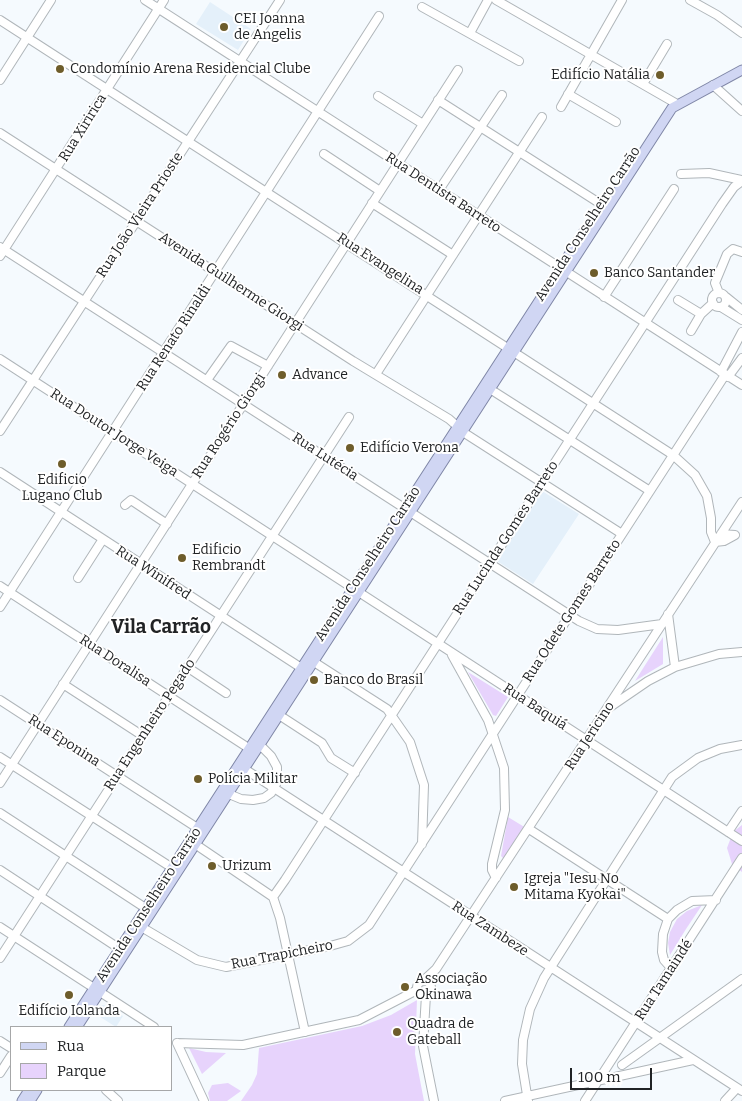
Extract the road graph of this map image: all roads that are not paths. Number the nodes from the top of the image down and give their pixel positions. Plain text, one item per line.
1 (52, 0) edge
2 (145, 0) edge
3 (164, 0) edge
4 (280, 0) edge
5 (488, 0) edge
6 (496, 0) edge
7 (622, 0) edge
8 (690, 0) edge
9 (509, 3) edge
10 (422, 7) dead end
11 (159, 9) junction
12 (378, 16) dead end
13 (0, 20) edge
14 (470, 34) junction
15 (742, 34) edge
16 (28, 37) junction
17 (667, 44) dead end
18 (591, 54) junction
19 (239, 60) junction
20 (520, 61) dead end
21 (458, 70) dead end
22 (742, 70) edge
23 (1, 78) edge
24 (643, 84) junction
25 (713, 85) junction
26 (108, 88) junction
27 (568, 94) junction
28 (502, 95) dead end
29 (378, 96) dead end
30 (438, 100) junction
31 (674, 106) junction
32 (561, 107) dead end
33 (742, 111) edge
34 (319, 112) junction
35 (542, 117) dead end
36 (616, 122) dead end
37 (423, 124) junction
38 (479, 128) junction
39 (0, 133) edge
40 (188, 140) junction
41 (520, 153) junction
42 (324, 154) dead end
43 (397, 164) junction
44 (56, 169) junction
45 (681, 174) dead end
46 (739, 183) edge
47 (674, 189) dead end
48 (439, 190) junction
49 (380, 191) junction
50 (268, 192) junction
51 (372, 204) junction
52 (605, 206) junction
53 (479, 215) junction
54 (136, 221) junction
55 (346, 243) junction
56 (1, 251) edge
57 (742, 252) edge
58 (453, 255) junction
59 (563, 270) junction
60 (216, 272) junction
61 (428, 295) junction
62 (723, 295) junction
63 (604, 297) junction
64 (678, 300) dead end
65 (84, 301) junction
66 (713, 303) junction
67 (721, 307) junction
68 (742, 310) edge
69 (702, 314) junction
70 (742, 320) edge
71 (645, 323) junction
72 (296, 324) junction
73 (691, 332) dead end
74 (742, 332) edge
75 (511, 350) junction
76 (164, 352) junction
77 (742, 358) edge
78 (0, 359) edge
79 (268, 366) junction
80 (376, 374) junction
81 (725, 374) junction
82 (32, 380) junction
83 (207, 380) junction
84 (742, 386) edge
85 (490, 389) junction
86 (594, 402) junction
87 (244, 404) junction
88 (349, 417) dead end
89 (460, 429) junction
90 (0, 431) edge
91 (113, 432) junction
92 (569, 440) junction
93 (673, 455) junction
94 (324, 456) junction
95 (0, 472) edge
96 (543, 483) junction
97 (193, 484) junction
98 (650, 491) junction
99 (742, 502) edge
100 (125, 505) dead end
101 (407, 510) junction
102 (61, 512) junction
103 (167, 524) junction
104 (738, 533) edge
105 (622, 534) junction
106 (721, 534) junction
107 (272, 535) junction
108 (102, 540) junction
109 (715, 542) junction
110 (490, 564) junction
111 (141, 565) junction
112 (78, 578) dead end
113 (0, 586) edge
114 (356, 590) junction
115 (10, 592) junction
116 (0, 607) edge
117 (570, 614) junction
118 (668, 614) junction
119 (221, 616) junction
120 (662, 624) junction
121 (90, 644) junction
122 (438, 645) junction
123 (742, 652) edge
124 (452, 655) junction
125 (314, 662) junction
126 (187, 667) junction
127 (675, 667) junction
128 (305, 670) junction
129 (64, 684) junction
130 (226, 693) dead end
131 (518, 695) junction
132 (169, 696) junction
133 (0, 700) edge
134 (607, 709) junction
135 (280, 715) junction
136 (392, 716) junction
137 (38, 724) junction
138 (494, 734) junction
139 (143, 736) junction
140 (586, 740) junction
141 (742, 745) edge
142 (255, 746) junction
143 (0, 757) edge
144 (12, 764) junction
145 (242, 767) junction
146 (355, 773) junction
147 (117, 776) junction
148 (0, 783) edge
149 (273, 788) junction
150 (663, 789) junction
151 (225, 793) junction
152 (742, 811) edge
153 (0, 813) edge
154 (92, 816) junction
155 (324, 821) junction
156 (529, 829) junction
157 (201, 830) junction
158 (728, 832) junction
159 (742, 841) edge
160 (193, 843) junction
161 (422, 846) junction
162 (496, 853) junction
163 (66, 856) junction
164 (742, 858) edge
165 (503, 867) junction
166 (0, 870) edge
167 (175, 870) junction
168 (404, 872) junction
169 (496, 878) junction
170 (606, 878) junction
171 (40, 896) junction
172 (272, 897) junction
173 (716, 900) junction
174 (149, 911) junction
175 (470, 917) junction
176 (668, 919) junction
177 (139, 925) junction
178 (0, 927) edge
179 (14, 936) junction
180 (123, 951) junction
181 (288, 956) junction
182 (0, 958) edge
183 (550, 967) junction
184 (436, 969) junction
185 (672, 969) junction
186 (742, 979) edge
187 (423, 981) junction
188 (431, 985) junction
189 (98, 990) junction
190 (417, 990) junction
191 (426, 995) junction
192 (636, 1023) junction
193 (71, 1026) edge
194 (78, 1026) edge
195 (152, 1026) edge
196 (305, 1032) junction
197 (658, 1039) junction
198 (174, 1041) edge
199 (10, 1058) edge
200 (693, 1060) junction
201 (622, 1065) dead end
202 (0, 1073) edge
203 (597, 1082) junction
204 (740, 1090) edge
205 (107, 1091) edge
206 (527, 1099) edge
207 (118, 1101) edge
208 (204, 1101) edge
209 (434, 1101) edge
210 (505, 1101) edge
211 (585, 1101) edge
212 (724, 1101) edge

1 - 16 street
2 - 11 street, Rua Dentista Barreto
3 - 11 street, Rua Xiririca
4 - 19 street, Rua João Vieira Prioste
5 - 14 street
6 - 9 street
7 - 18 street
8 - 15 street
9 - 18 street
10 - 14 street
11 - 19 street, Rua Dentista Barreto
11 - 26 street, Rua Xiririca
12 - 34 street, Rua Renato Rinaldi
13 - 16 street, Rua Evangelina
14 - 20 street
16 - 23 street
16 - 26 street, Rua Evangelina
17 - 24 street
18 - 24 street
18 - 27 street
19 - 34 street, Rua Dentista Barreto
19 - 40 street, Rua João Vieira Prioste
21 - 30 street, Rua Rogério Giorgi
22 - 25 main road, Avenida Conselheiro Carrão
24 - 31 street
25 - 31 main road, Avenida Conselheiro Carrão
25 - 33 street
26 - 40 street, Rua Evangelina
26 - 44 street, Rua Xiririca
27 - 32 street
27 - 36 street
28 - 38 street
29 - 37 street
30 - 37 street, Rua Rogério Giorgi
30 - 38 street
31 - 52 main road, Avenida Conselheiro Carrão
34 - 43 street, Rua Dentista Barreto
34 - 50 street, Rua Renato Rinaldi
35 - 41 street
37 - 43 street, Rua Rogério Giorgi
38 - 41 street
38 - 48 street
39 - 44 street, Avenida Guilherme Giorgi
40 - 50 street, Rua Evangelina
40 - 54 street, Rua João Vieira Prioste
41 - 52 street
41 - 53 street
42 - 49 street
43 - 48 street, Rua Dentista Barreto
43 - 49 street, Rua Rogério Giorgi
44 - 54 street, Avenida Guilherme Giorgi
44 - 56 street, Rua Xiririca
45 - 46 street
46 - 71 street, Rua Lucinda Gomes Barreto
47 - 63 street
48 - 53 street, Rua Dentista Barreto
49 - 51 street, Rua Rogério Giorgi
50 - 55 street, Rua Evangelina
50 - 60 street, Rua Renato Rinaldi
51 - 55 street, Rua Rogério Giorgi
51 - 58 street
52 - 59 main road, Avenida Conselheiro Carrão
53 - 58 street
53 - 59 street, Rua Dentista Barreto
54 - 60 street, Avenida Guilherme Giorgi
54 - 65 street, Rua João Vieira Prioste
55 - 61 street, Rua Evangelina
55 - 72 street, Rua Rogério Giorgi
56 - 65 street, Rua Lutécia
57 - 62 street
58 - 61 street
59 - 63 street, Rua Dentista Barreto
59 - 75 main road, Avenida Conselheiro Carrão
60 - 72 street, Avenida Guilherme Giorgi
60 - 76 street, Rua Renato Rinaldi
61 - 75 street, Rua Evangelina
61 - 80 street
62 - 66 street
62 - 67 street
62 - 68 street
63 - 71 street, Rua Dentista Barreto
64 - 69 street
65 - 76 street, Rua Lutécia
65 - 82 street, Rua João Vieira Prioste
66 - 67 street
66 - 69 street
67 - 70 street
69 - 73 street
71 - 81 street, Rua Dentista Barreto
71 - 86 street, Rua Lucinda Gomes Barreto
72 - 79 street, Rua Rogério Giorgi
72 - 80 street, Avenida Guilherme Giorgi
74 - 81 street
75 - 85 main road, Avenida Conselheiro Carrão
75 - 86 street, Rua Evangelina
75 - 89 main road, Avenida Conselheiro Carrão
76 - 83 street, Rua Lutécia
76 - 91 street, Rua Renato Rinaldi
77 - 81 street
78 - 82 street, Rua Doutor Jorge Veiga
79 - 83 street
79 - 87 street, Rua Rogério Giorgi
80 - 89 street, Avenida Guilherme Giorgi
81 - 84 street, Rua Dentista Barreto
81 - 93 street, Rua Odete Gomes Barreto
82 - 90 street, Rua João Vieira Prioste
82 - 91 street, Rua Doutor Jorge Veiga
83 - 87 street, Rua Lutécia
85 - 89 main road, Avenida Conselheiro Carrão
85 - 92 street
86 - 92 street, Rua Lucinda Gomes Barreto
86 - 93 street, Rua Evangelina
87 - 94 street, Rua Lutécia
87 - 97 street, Rua Rogério Giorgi
88 - 94 street, Rua Engenheiro Pegado
89 - 96 street, Avenida Guilherme Giorgi
89 - 101 main road, Avenida Conselheiro Carrão
91 - 97 street, Rua Doutor Jorge Veiga
91 - 102 street, Rua Renato Rinaldi
92 - 96 street, Rua Lucinda Gomes Barreto
92 - 98 street
93 - 98 street, Rua Odete Gomes Barreto
93 - 109 street, Rua Evangelina
94 - 101 street, Rua Lutécia
94 - 107 street, Rua Engenheiro Pegado
95 - 102 street, Rua Winifred
96 - 105 street, Avenida Guilherme Giorgi
96 - 110 street, Rua Lucinda Gomes Barreto
97 - 103 street, Rua Rogério Giorgi
97 - 107 street, Rua Doutor Jorge Veiga
98 - 105 street, Rua Odete Gomes Barreto
99 - 106 street, Rua Jericino
100 - 103 street
101 - 110 street, Rua Lutécia
101 - 114 main road, Avenida Conselheiro Carrão
102 - 108 street, Rua Winifred
102 - 115 street, Rua Renato Rinaldi
103 - 111 street, Rua Rogério Giorgi
104 - 106 street
104 - 109 street
105 - 117 street, Rua Odete Gomes Barreto
106 - 109 street, Rua Jericino
107 - 114 street, Rua Doutor Jorge Veiga
107 - 119 street, Rua Engenheiro Pegado
108 - 111 street, Rua Winifred
108 - 112 street
109 - 118 street, Rua Jericino
110 - 117 street, Rua Lutécia
110 - 122 street, Rua Lucinda Gomes Barreto
111 - 119 street, Rua Winifred
111 - 121 street, Rua Rogério Giorgi
113 - 115 street, Rua Doralisa
114 - 122 street, Rua Baquiá
114 - 125 main road, Avenida Conselheiro Carrão
114 - 128 main road, Avenida Conselheiro Carrão
115 - 116 street, Rua Renato Rinaldi
115 - 121 street, Rua Doralisa
117 - 120 street, Rua Lutécia
117 - 131 street, Rua Odete Gomes Barreto
118 - 120 street, Rua Jericino
118 - 127 street
119 - 126 street, Rua Engenheiro Pegado
119 - 128 street, Rua Winifred
120 - 134 street, Rua Jericino
121 - 129 street, Rua Rogério Giorgi
121 - 132 street, Rua Doralisa
122 - 124 street, Rua Baquiá
122 - 136 street, Rua Lucinda Gomes Barreto
123 - 127 street
124 - 131 street, Rua Baquiá
124 - 138 street
125 - 128 main road, Avenida Conselheiro Carrão
125 - 136 street
126 - 130 street
126 - 132 street, Rua Engenheiro Pegado
127 - 134 street
128 - 135 main road, Avenida Conselheiro Carrão
128 - 142 main road, Avenida Conselheiro Carrão
129 - 137 street, Rua Rogério Giorgi
129 - 139 street
131 - 138 street, Rua Odete Gomes Barreto
131 - 140 street, Rua Baquiá
132 - 139 street, Rua Engenheiro Pegado
132 - 142 street, Rua Doralisa
133 - 137 street, Rua Eponina
134 - 140 street, Rua Jericino
135 - 142 main road, Avenida Conselheiro Carrão
135 - 146 street
136 - 146 street, Rua Lucinda Gomes Barreto
136 - 161 street
137 - 144 street, Rua Rogério Giorgi
137 - 147 street, Rua Eponina
138 - 161 street, Rua Odete Gomes Barreto
138 - 162 street
139 - 147 street, Rua Engenheiro Pegado
140 - 150 street, Rua Baquiá
140 - 156 street, Rua Jericino
141 - 150 street
142 - 145 main road, Avenida Conselheiro Carrão
142 - 149 street, Rua Doralisa
143 - 144 street
144 - 148 street, Rua Rogério Giorgi
144 - 154 street
145 - 149 street, Rua Zambeze
145 - 151 main road, Avenida Conselheiro Carrão
146 - 155 street, Rua Lucinda Gomes Barreto
147 - 154 street, Rua Engenheiro Pegado
147 - 157 street, Rua Eponina
149 - 151 street
149 - 155 street, Rua Zambeze
150 - 158 street, Rua Baquiá
150 - 170 street
151 - 157 main road, Avenida Conselheiro Carrão
152 - 158 street
153 - 163 street
154 - 163 street, Rua Engenheiro Pegado
154 - 167 street
155 - 168 street, Rua Zambeze
155 - 172 street, Rua Lucinda Gomes Barreto
156 - 165 street, Rua Jericino
156 - 170 street
157 - 160 main road, Avenida Conselheiro Carrão
158 - 159 street, Rua Baquiá
160 - 167 main road, Avenida Conselheiro Carrão
160 - 172 street
161 - 168 street, Rua Odete Gomes Barreto
162 - 165 street
162 - 169 street
163 - 171 street, Rua Engenheiro Pegado
163 - 174 street
164 - 173 street, Rua Tamaindé
165 - 169 street, Rua Jericino
166 - 171 street
167 - 174 main road, Avenida Conselheiro Carrão
168 - 175 street, Rua Zambeze
168 - 181 street, Rua Trapicheiro
169 - 175 street, Rua Jericino
170 - 176 street
170 - 183 street
171 - 179 street, Rua Engenheiro Pegado
171 - 180 street
172 - 181 street
173 - 176 street
173 - 185 street, Rua Tamaindé
174 - 177 main road, Avenida Conselheiro Carrão
175 - 183 street, Rua Zambeze
175 - 184 street, Rua Jericino
176 - 185 street
177 - 180 main road, Avenida Conselheiro Carrão
177 - 181 street, Rua Trapicheiro
178 - 179 street
179 - 182 street, Rua Engenheiro Pegado
179 - 189 street
180 - 189 main road, Avenida Conselheiro Carrão
181 - 196 street
183 - 192 street, Rua Zambeze
183 - 206 street
184 - 187 street, Rua Jericino
184 - 188 street, Rua Jericino
185 - 192 street, Rua Tamaindé
186 - 197 street
187 - 188 street
187 - 190 street
188 - 191 street
189 - 193 main road, Avenida Conselheiro Carrão
189 - 194 main road, Avenida Conselheiro Carrão
189 - 195 street
190 - 191 street
190 - 196 street
191 - 209 street
192 - 197 street, Rua Zambeze
192 - 203 street, Rua Tamaindé
196 - 198 street
197 - 200 street, Rua Zambeze
197 - 201 street
198 - 208 street
199 - 202 street
200 - 203 street
200 - 204 street, Rua Zambeze
203 - 206 street
203 - 211 street, Rua Tamaindé
204 - 212 street
205 - 207 street
206 - 210 street

